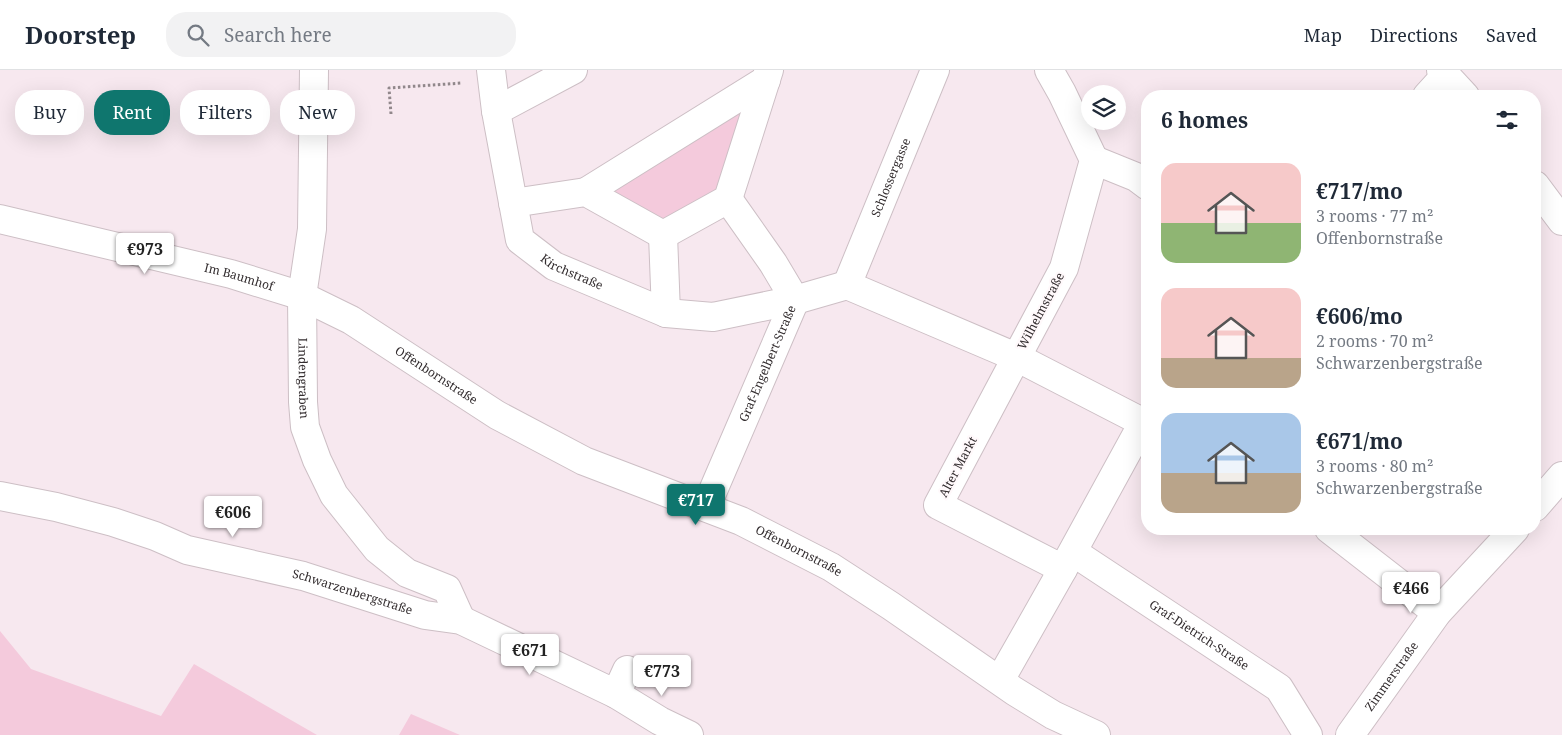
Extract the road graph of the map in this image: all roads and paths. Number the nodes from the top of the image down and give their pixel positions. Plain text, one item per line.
1 (314, 70) edge
2 (573, 70) edge
3 (935, 70) edge
4 (1049, 70) edge
5 (1444, 73) edge
6 (492, 75) edge
7 (767, 75) edge
8 (1431, 90) edge
9 (1460, 90) edge
10 (496, 111) junction
11 (391, 114) dead end
12 (1094, 160) junction
13 (1141, 181) edge
14 (586, 192) junction
15 (1541, 193) edge
16 (728, 199) junction
17 (513, 203) junction
18 (0, 219) edge
19 (1562, 221) edge
20 (663, 235) junction
21 (848, 285) junction
22 (302, 296) junction
23 (795, 300) junction
24 (666, 314) junction
25 (1016, 357) junction
26 (1139, 415) edge
27 (1562, 476) edge
28 (0, 496) edge
29 (1541, 500) edge
30 (706, 507) junction
31 (1337, 535) edge
32 (1510, 535) edge
33 (1068, 561) junction
34 (1438, 614) junction
35 (462, 620) junction
36 (1000, 680) junction
37 (689, 735) edge
38 (1096, 735) edge
39 (1308, 735) edge
40 (1350, 735) edge

1 - 22 street, Lindengraben
2 - 10 street
3 - 21 street, Schlossergasse
4 - 12 street
5 - 8 street
5 - 9 street
6 - 10 street, Kirchstraße
6 - 11 path
7 - 14 street
7 - 16 street
10 - 17 street, Kirchstraße
12 - 13 street
12 - 25 street, Wilhelmstraße
14 - 17 street
14 - 20 street
15 - 19 street
16 - 20 street
16 - 23 street
17 - 24 street, Kirchstraße
18 - 22 street, Im Baumhof
20 - 24 street
21 - 23 street, Graf-Engelbert-Straße
21 - 25 street
22 - 30 street, Offenbornstraße
22 - 35 street, Lindengraben
23 - 24 street, Kirchstraße
23 - 30 street, Graf-Engelbert-Straße
25 - 26 street, Wilhelmstraße
25 - 33 street, Alter Markt
26 - 33 street
27 - 29 street
28 - 35 street, Schwarzenbergstraße
30 - 36 street, Offenbornstraße
31 - 34 street
32 - 34 street, Zimmerstraße
33 - 36 street
33 - 39 street, Graf-Dietrich-Straße
34 - 40 street, Zimmerstraße
35 - 37 street, Schwarzenbergstraße
36 - 38 street, Offenbornstraße

